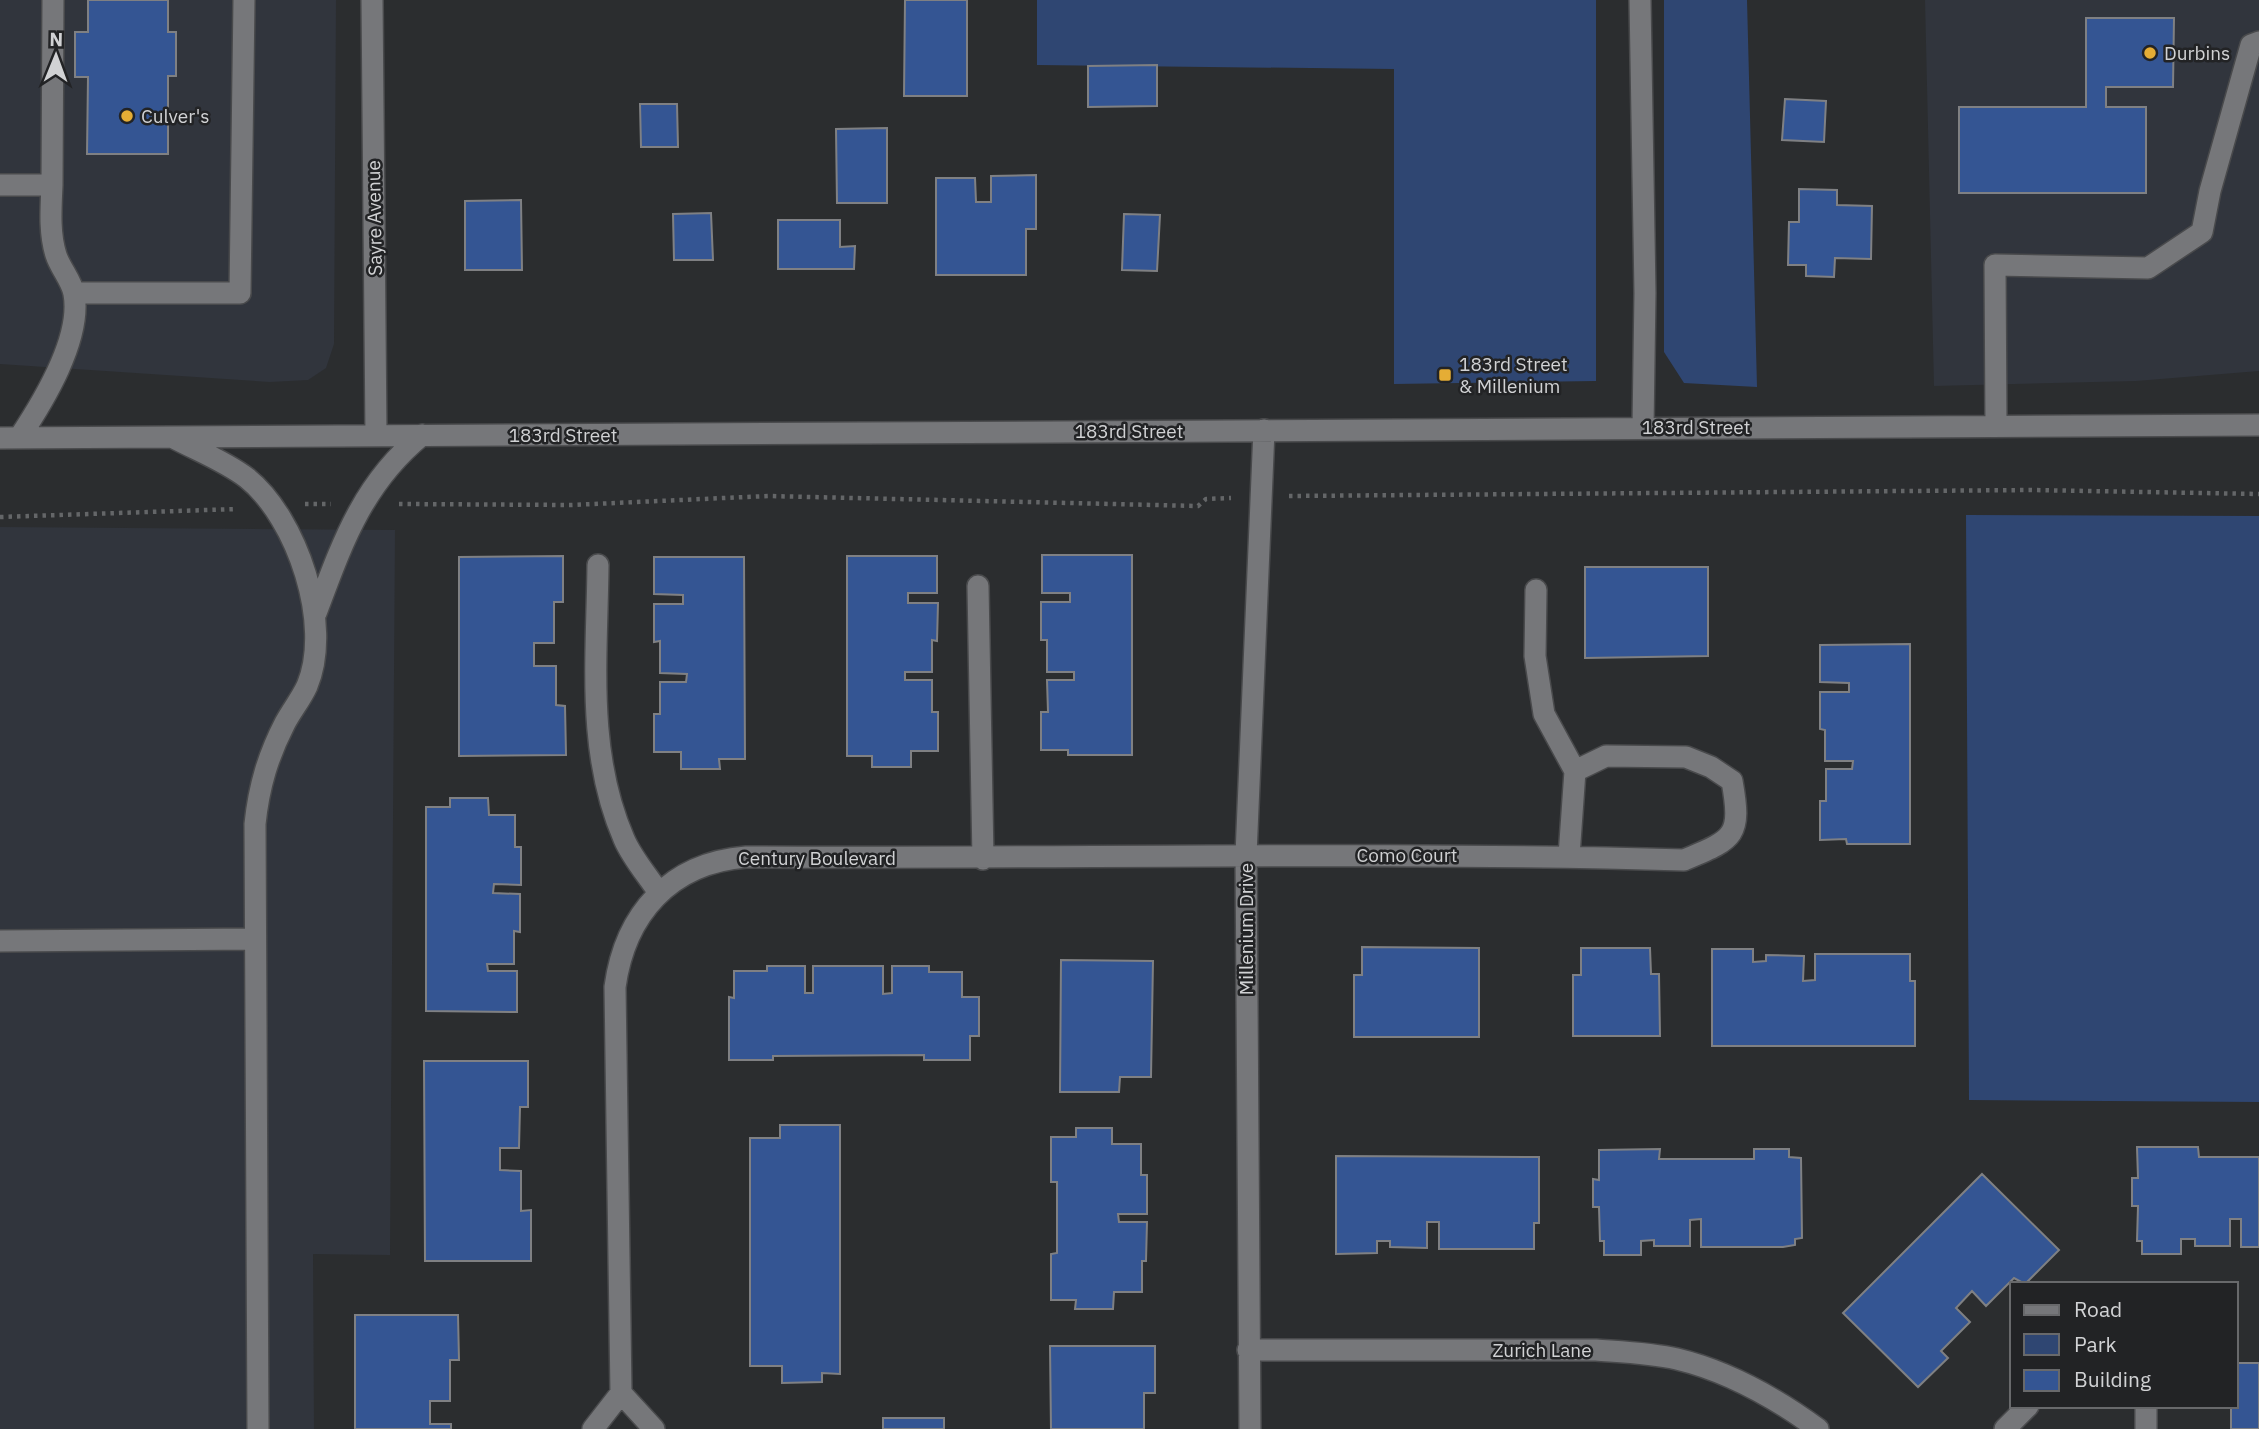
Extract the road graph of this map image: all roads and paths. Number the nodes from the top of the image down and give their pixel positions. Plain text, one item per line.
1 (53, 0) edge
2 (244, 0) edge
3 (372, 0) edge
4 (1640, 0) edge
5 (2259, 42) edge
6 (0, 185) edge
7 (52, 186) junction
8 (74, 293) junction
9 (1996, 425) junction
10 (2259, 425) edge
11 (1643, 427) junction
12 (1264, 430) junction
13 (376, 435) junction
14 (422, 435) junction
15 (171, 437) junction
16 (10, 438) edge
17 (2259, 494) edge
18 (1304, 495) dead end
19 (1206, 499) dead end
20 (363, 504) junction
21 (274, 506) junction
22 (0, 517) edge
23 (598, 565) dead end
24 (978, 586) dead end
25 (1536, 590) dead end
26 (316, 614) junction
27 (1576, 771) junction
28 (1246, 855) junction
29 (1569, 856) junction
30 (983, 859) junction
31 (659, 893) junction
32 (256, 939) junction
33 (0, 941) edge
34 (1248, 1350) junction
35 (621, 1394) junction
36 (2026, 1408) edge
37 (2147, 1408) edge
38 (258, 1429) edge
39 (593, 1429) edge
40 (654, 1429) edge
41 (1250, 1429) edge
42 (1818, 1429) edge
43 (2005, 1429) edge
44 (2146, 1429) edge

1 - 7 street
2 - 8 street
3 - 13 street, Sayre Avenue
4 - 11 street
5 - 9 street
6 - 7 street
7 - 8 street
8 - 16 street
9 - 10 street, 183rd Street
9 - 11 street, 183rd Street
11 - 12 street, 183rd Street
12 - 14 street, 183rd Street
12 - 28 street, Millenium Drive
13 - 14 street, 183rd Street
13 - 15 street, 183rd Street
14 - 20 street
15 - 16 street, 183rd Street
15 - 21 street
17 - 18 path
19 - 20 path
20 - 21 path
20 - 26 street
21 - 22 path
21 - 26 street
23 - 31 street
24 - 30 street
25 - 27 street
26 - 32 street
27 - 29 street
27 - 29 street, Como Court
28 - 29 street, Como Court
28 - 30 street, Century Boulevard
28 - 34 street, Millenium Drive
30 - 31 street, Century Boulevard
31 - 35 street, Century Boulevard
32 - 33 street
32 - 38 street
34 - 41 street, Millenium Drive
34 - 42 street, Zurich Lane
35 - 39 street
35 - 40 street
36 - 43 street
37 - 44 street

